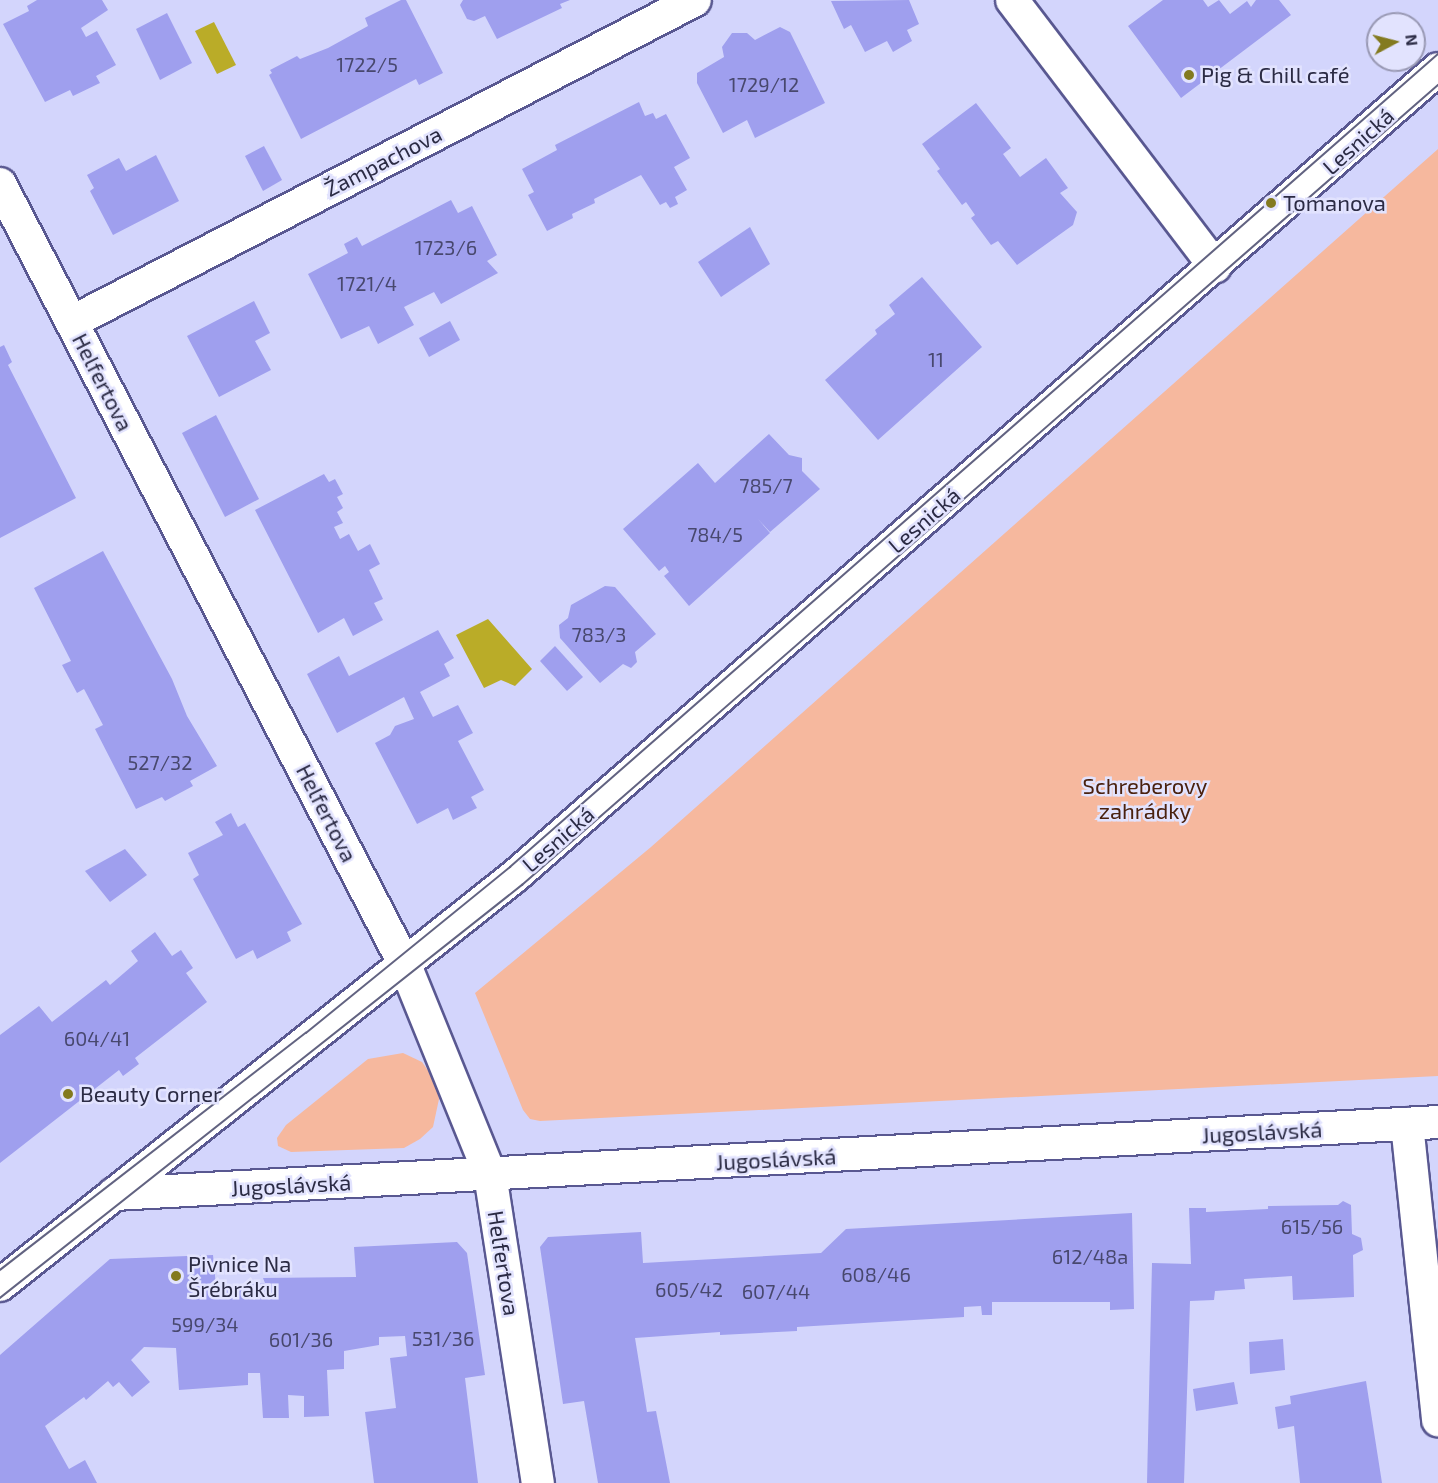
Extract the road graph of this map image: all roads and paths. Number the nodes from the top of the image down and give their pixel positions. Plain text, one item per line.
1 (695, 0) edge
2 (1012, 0) edge
3 (1438, 69) edge
4 (0, 184) edge
5 (1215, 266) junction
6 (72, 322) junction
7 (405, 965) junction
8 (1438, 1122) edge
9 (1407, 1124) junction
10 (490, 1174) junction
11 (114, 1194) junction
12 (0, 1285) edge
13 (1438, 1420) edge
14 (538, 1483) edge

1 - 6 street, Žampachova
2 - 5 street
3 - 5 street, Lesnická
4 - 6 street, Helfertova
5 - 7 street, Lesnická
6 - 7 street, Helfertova
7 - 10 street, Helfertova
7 - 11 street
8 - 9 street, Jugoslávská
9 - 10 street, Jugoslávská
9 - 13 street
10 - 11 street, Jugoslávská
10 - 14 street, Helfertova
11 - 12 street

